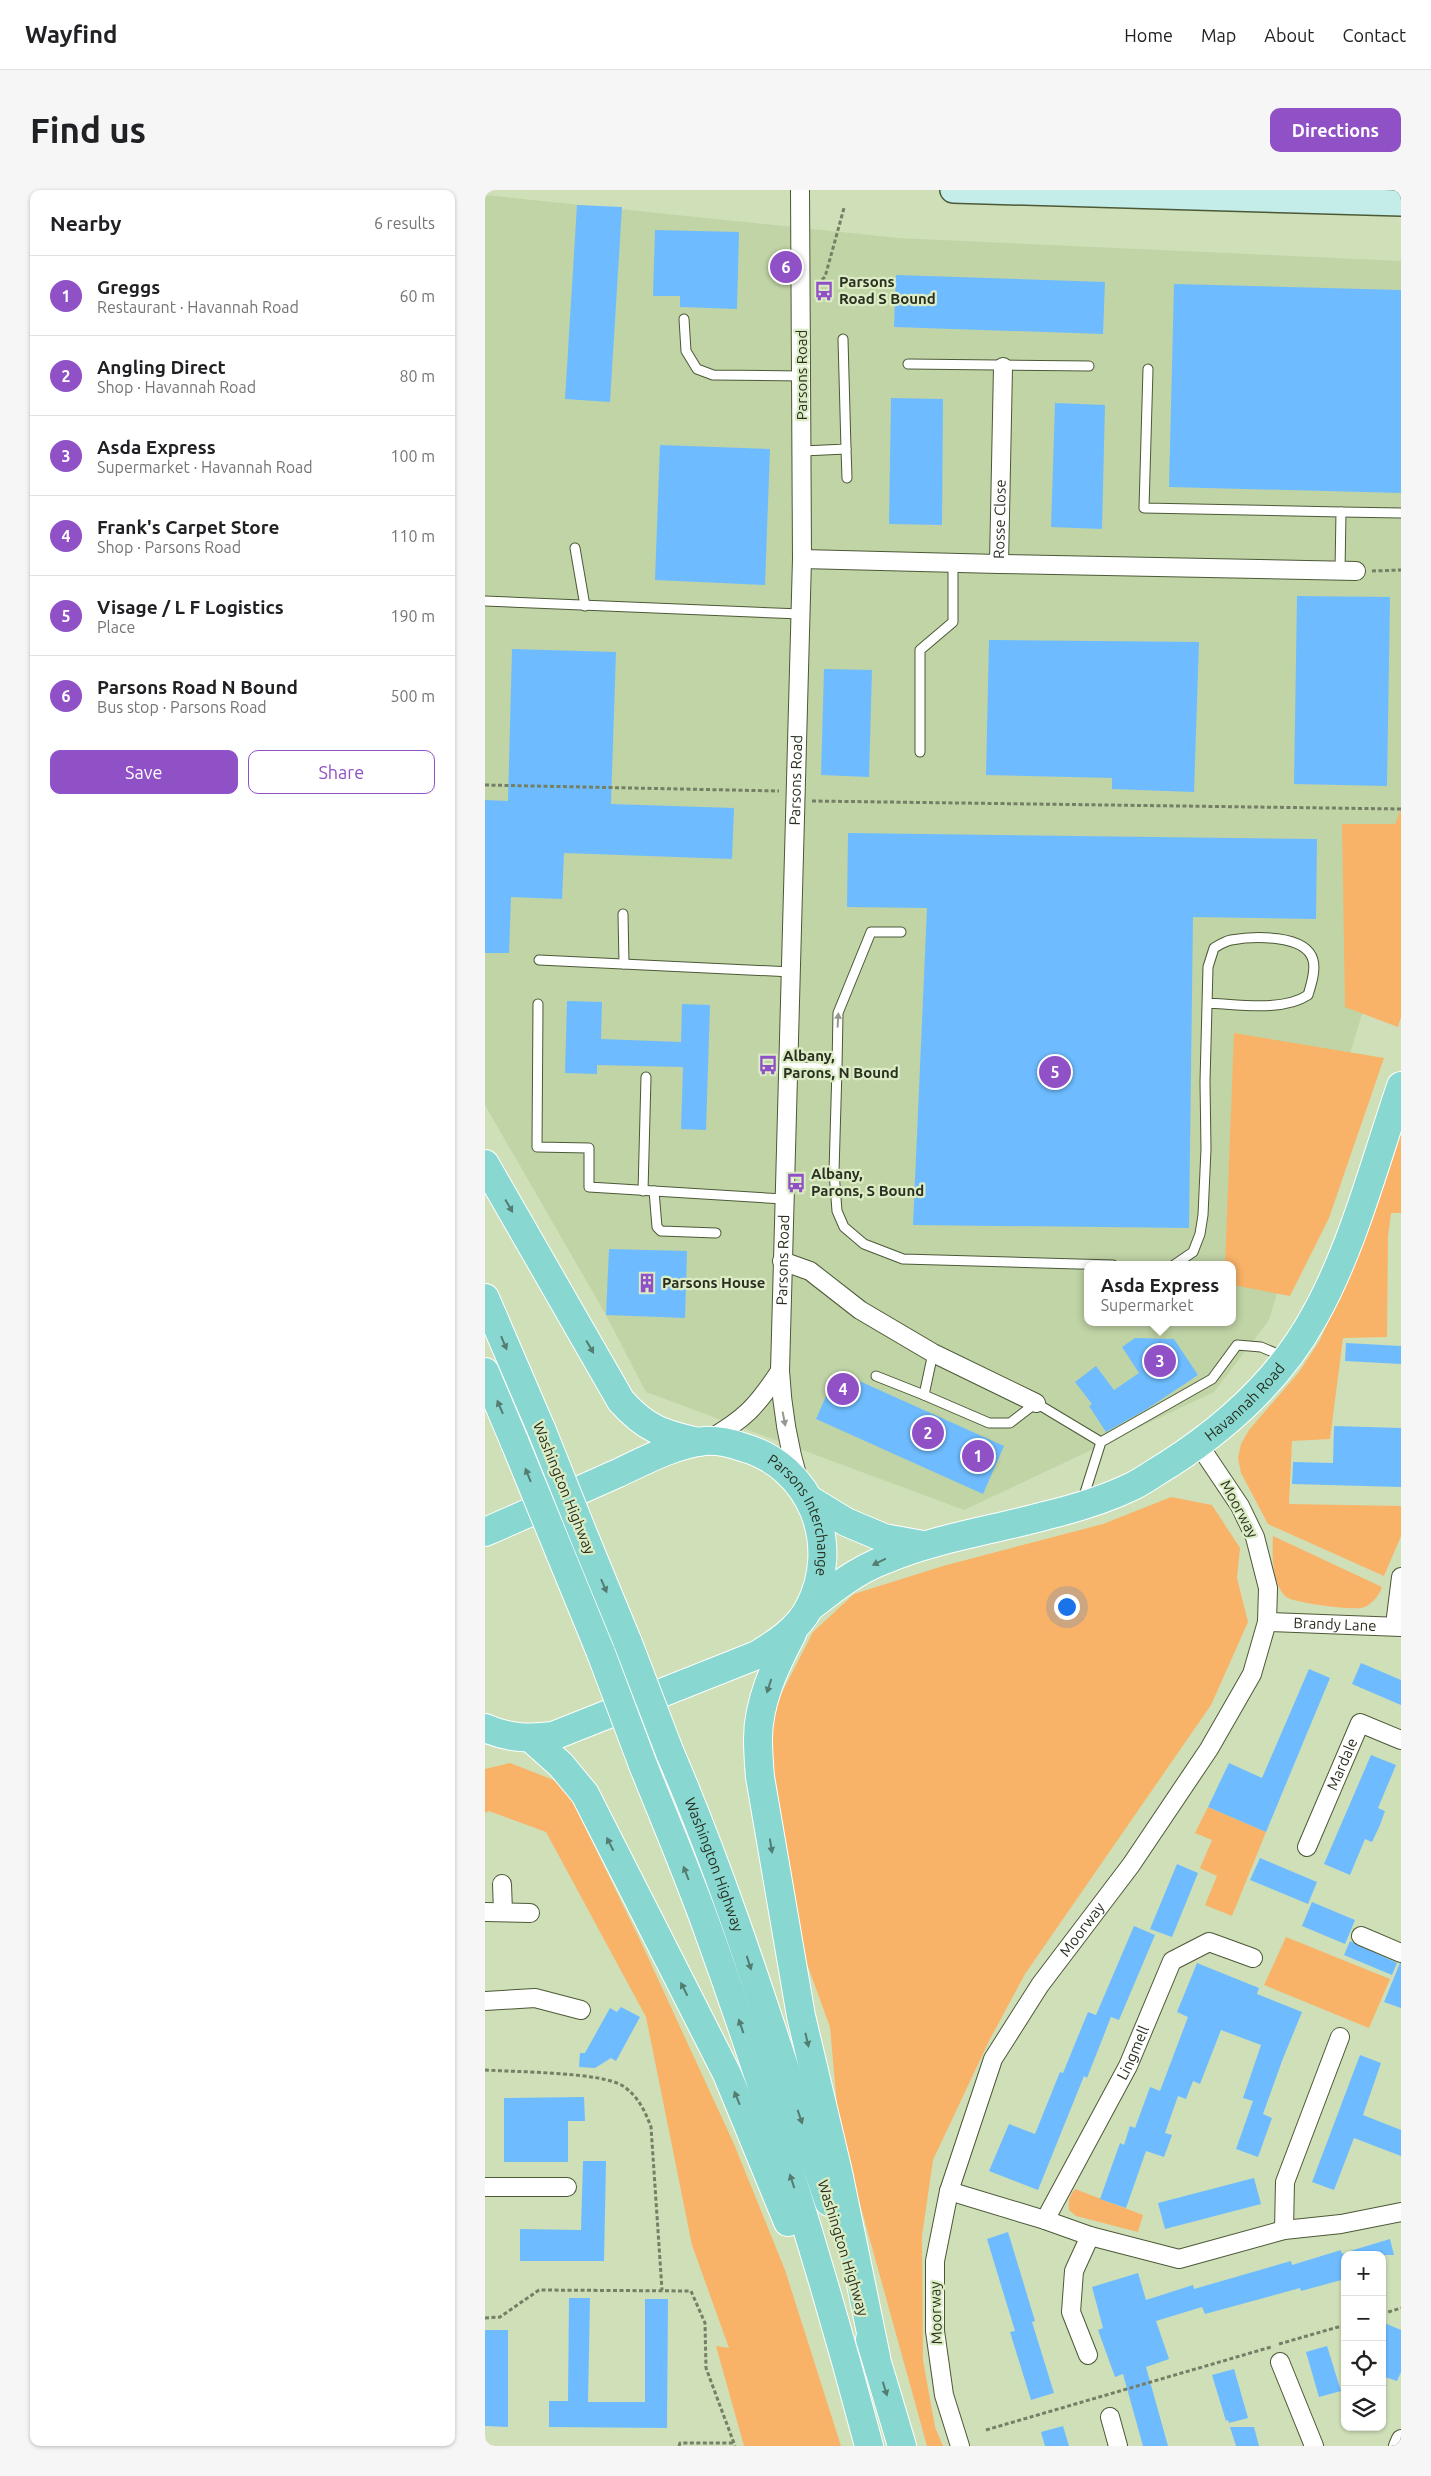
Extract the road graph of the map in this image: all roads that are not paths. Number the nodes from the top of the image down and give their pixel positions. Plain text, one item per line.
1 (800, 190) edge
2 (953, 190) edge
3 (980, 191) edge
4 (1204, 194) edge
5 (1401, 203) edge
6 (684, 319) dead end
7 (843, 339) dead end
8 (908, 364) dead end
9 (1003, 366) junction
10 (1089, 366) dead end
11 (1148, 369) dead end
12 (802, 376) junction
13 (846, 450) junction
14 (803, 451) junction
15 (847, 478) dead end
16 (1341, 512) junction
17 (1401, 513) edge
18 (575, 548) dead end
19 (802, 559) junction
20 (953, 562) junction
21 (999, 564) junction
22 (1348, 571) joint
23 (485, 602) edge
24 (585, 606) junction
25 (801, 614) junction
26 (920, 752) dead end
27 (623, 914) dead end
28 (901, 932) dead end
29 (539, 960) dead end
30 (625, 964) junction
31 (792, 972) junction
32 (1207, 1003) junction
33 (538, 1004) dead end
34 (788, 1067) junction
35 (837, 1068) junction
36 (645, 1077) dead end
37 (1401, 1086) edge
38 (485, 1164) edge
39 (643, 1191) junction
40 (654, 1191) junction
41 (783, 1199) junction
42 (716, 1233) dead end
43 (782, 1261) junction
44 (1180, 1261) edge
45 (1084, 1264) edge
46 (485, 1298) edge
47 (933, 1353) junction
48 (1288, 1358) junction
49 (780, 1371) junction
50 (485, 1372) edge
51 (876, 1376) dead end
52 (924, 1395) junction
53 (1036, 1403) junction
54 (702, 1442) junction
55 (1101, 1442) junction
56 (1199, 1445) junction
57 (805, 1492) junction
58 (1080, 1507) junction
59 (485, 1532) edge
60 (925, 1545) junction
61 (1401, 1577) edge
62 (803, 1617) junction
63 (1267, 1622) junction
64 (1398, 1626) edge
65 (491, 1736) edge
66 (532, 1739) junction
67 (1401, 1740) edge
68 (1307, 1846) dead end
69 (502, 1884) dead end
70 (485, 1912) edge
71 (503, 1912) junction
72 (530, 1913) dead end
73 (1361, 1936) dead end
74 (1401, 1953) edge
75 (1253, 1958) dead end
76 (485, 2001) edge
77 (581, 2010) dead end
78 (1340, 2037) dead end
79 (485, 2187) edge
80 (567, 2187) dead end
81 (949, 2191) junction
82 (1401, 2212) edge
83 (1045, 2220) junction
84 (1284, 2230) junction
85 (1090, 2236) junction
86 (839, 2335) junction
87 (1087, 2355) dead end
88 (876, 2357) junction
89 (1280, 2362) dead end
90 (1110, 2417) dead end
91 (1401, 2439) edge
92 (869, 2446) edge
93 (902, 2446) edge
94 (960, 2446) edge
95 (1118, 2446) edge
96 (1314, 2446) edge
97 (1398, 2446) edge

1 - 12 street, Parsons Road
2 - 3 street
3 - 4 street
4 - 5 street
6 - 12 lane
7 - 13 lane
8 - 9 lane
9 - 10 lane
9 - 21 street, Rosse Close
11 - 16 lane
12 - 14 street, Parsons Road
13 - 14 lane
13 - 15 lane
14 - 19 street, Parsons Road
16 - 17 lane
16 - 22 lane
18 - 24 lane
19 - 20 street, Rosse Close
19 - 25 street, Parsons Road
20 - 21 street, Rosse Close
20 - 26 lane
21 - 22 street
23 - 24 lane
24 - 25 lane
25 - 31 street, Parsons Road
27 - 30 lane
35 -> 28 lane
29 - 30 lane
30 - 31 lane
31 - 34 street, Parsons Road
32 - 32 lane
32 - 44 lane
33 - 39 lane
34 - 35 lane
34 - 41 street, Parsons Road
35 - 45 lane
36 - 39 lane
37 - 48 main road, Havannah Road
38 -> 54 main road
39 - 40 lane
40 - 41 lane
40 - 42 lane
41 - 43 street, Parsons Road
43 - 47 street
43 - 49 street, Parsons Road
46 -> 88 main road, Washington Highway, bridge
47 - 52 lane
47 - 53 street
48 - 55 lane
48 - 56 main road, Havannah Road
49 - 54 street
49 -> 57 street, Parsons Road
86 -> 50 main road, Washington Highway, bridge
51 - 52 lane
52 - 53 lane
53 - 55 lane
54 - 57 main road, Parsons Interchange
54 - 59 main road, Parsons Interchange
55 - 58 lane
56 - 58 main road, Havannah Road
56 - 63 street, Moorway
57 - 60 main road, Havannah Road
57 - 62 main road, Parsons Interchange
58 - 60 main road, Havannah Road
60 -> 62 main road, Havannah Road
61 - 64 street
62 - 66 main road, Parsons Interchange
62 -> 88 main road
63 - 64 street, Brandy Lane
63 - 81 street, Moorway
65 - 66 main road, Parsons Interchange
86 -> 66 main road
67 - 68 street, Mardale
69 - 71 street
70 - 71 street
71 - 72 street
73 - 74 street
75 - 83 street, Lingmell
76 - 77 street
78 - 84 street
79 - 80 street
81 - 83 street
81 - 94 street, Moorway
82 - 84 street
83 - 85 street
84 - 85 street
85 - 87 street
86 - 92 main road, Washington Highway
88 -> 93 main road, Washington Highway
89 - 96 street
90 - 95 street
91 - 97 street

